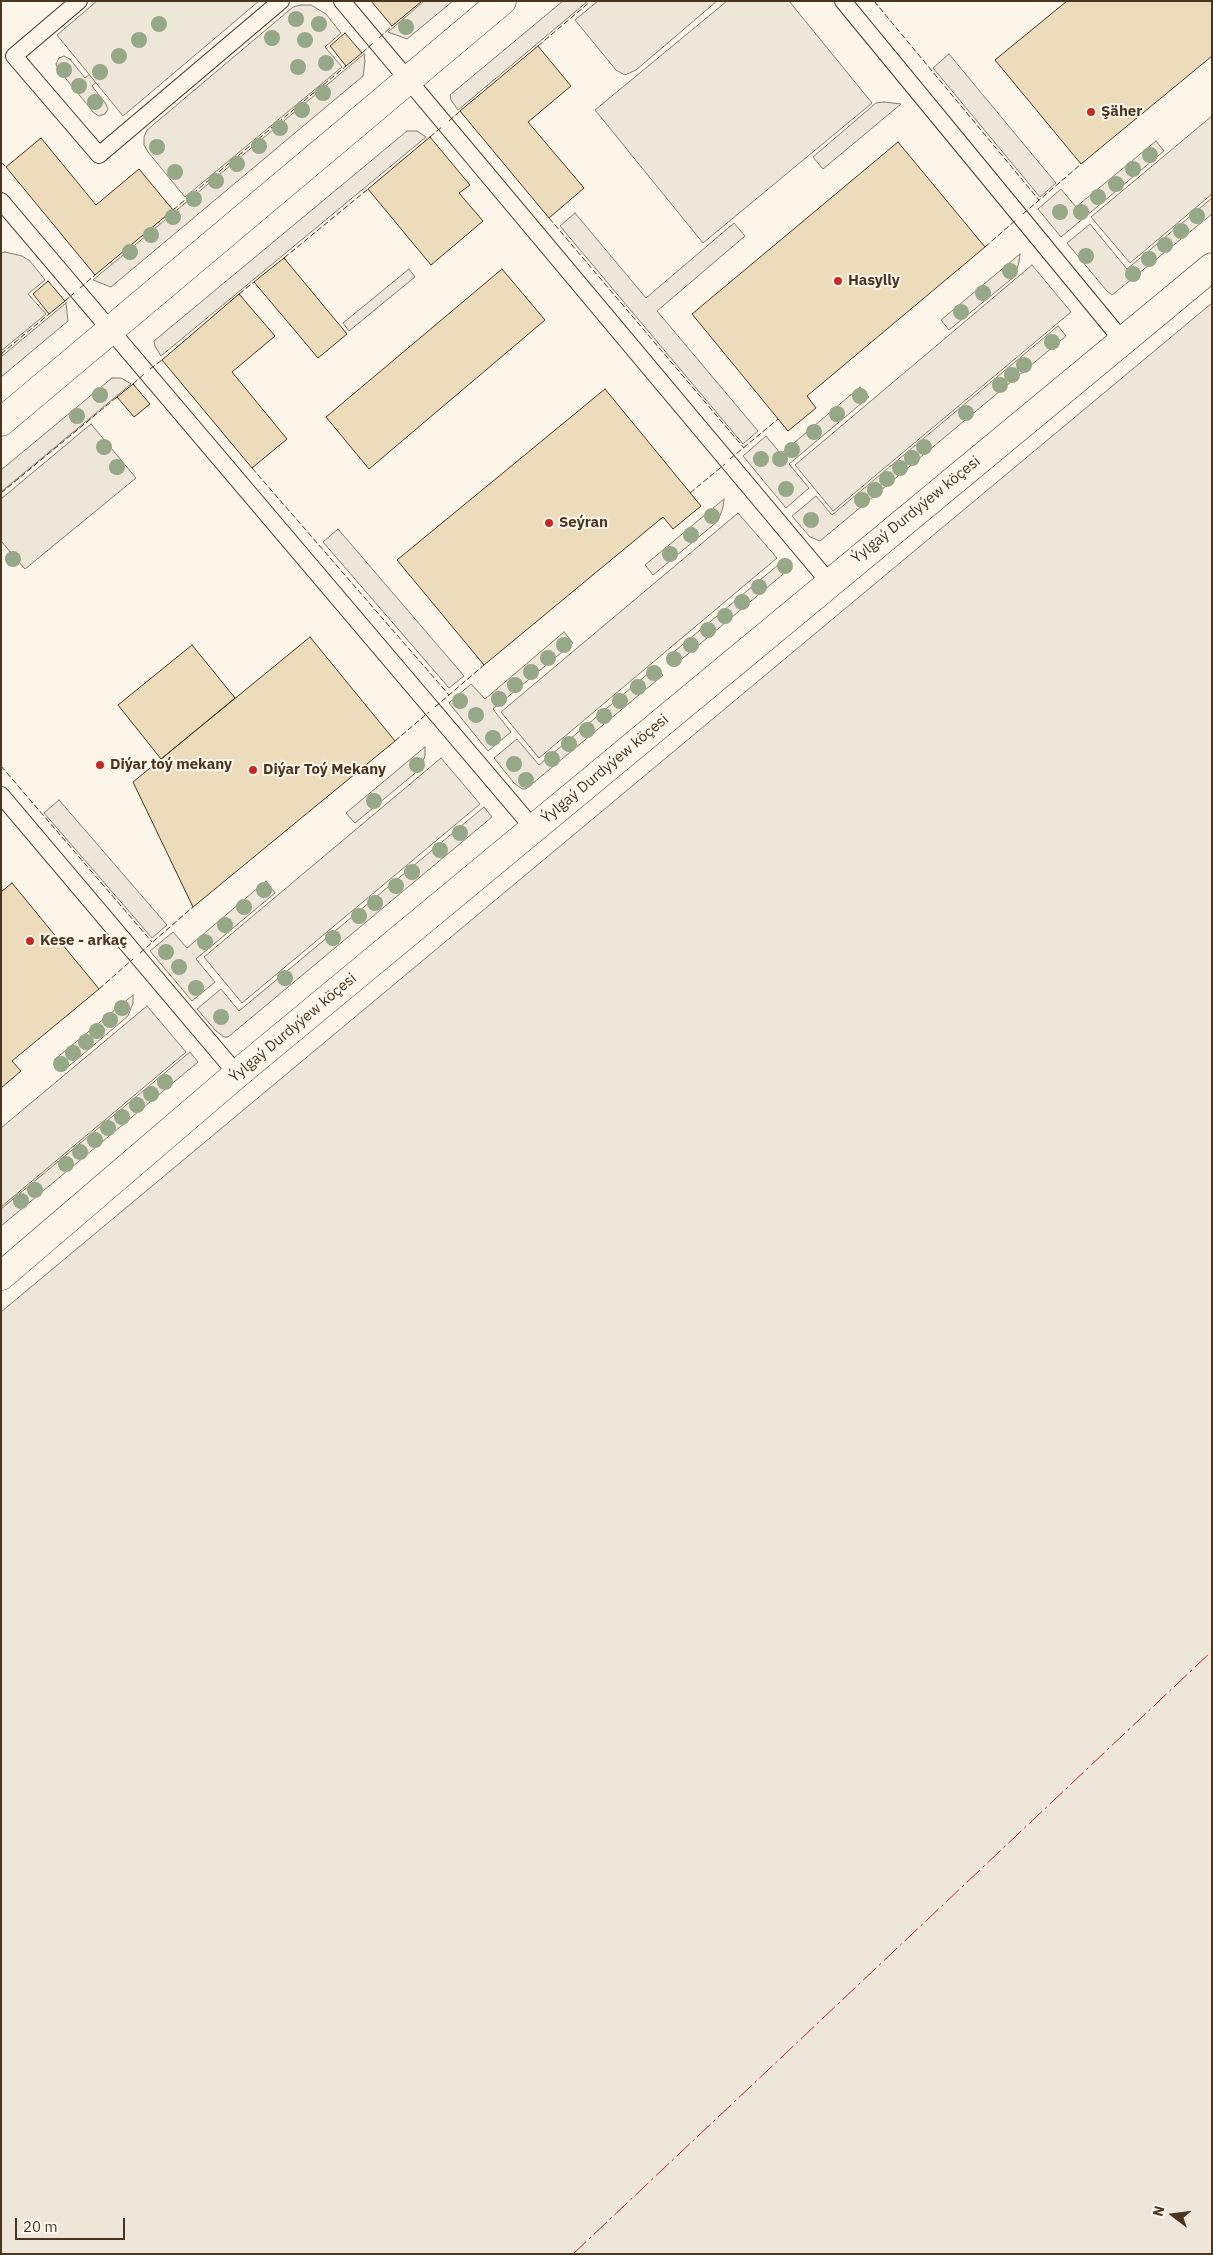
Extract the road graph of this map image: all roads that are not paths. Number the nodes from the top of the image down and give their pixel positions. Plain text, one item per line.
1 (79, 1) edge
2 (280, 1) edge
3 (342, 1) edge
4 (502, 1) edge
5 (843, 1) edge
6 (409, 79) junction
7 (1, 202) edge
8 (1212, 266) edge
9 (112, 330) junction
10 (1122, 340) junction
11 (1, 422) edge
12 (829, 582) junction
13 (1, 795) edge
14 (534, 829) junction
15 (237, 1074) junction
16 (1, 1276) edge

1 - 2 lane
3 - 6 lane
4 - 6 street
5 - 10 lane
6 - 9 street
6 - 12 lane
7 - 9 lane
8 - 10 street, Ýylgaý Durdyýew köçesi
9 - 11 street
9 - 14 lane
10 - 12 street, Ýylgaý Durdyýew köçesi
12 - 14 street, Ýylgaý Durdyýew köçesi
13 - 15 lane
14 - 15 street, Ýylgaý Durdyýew köçesi
15 - 16 street, Ýylgaý Durdyýew köçesi

